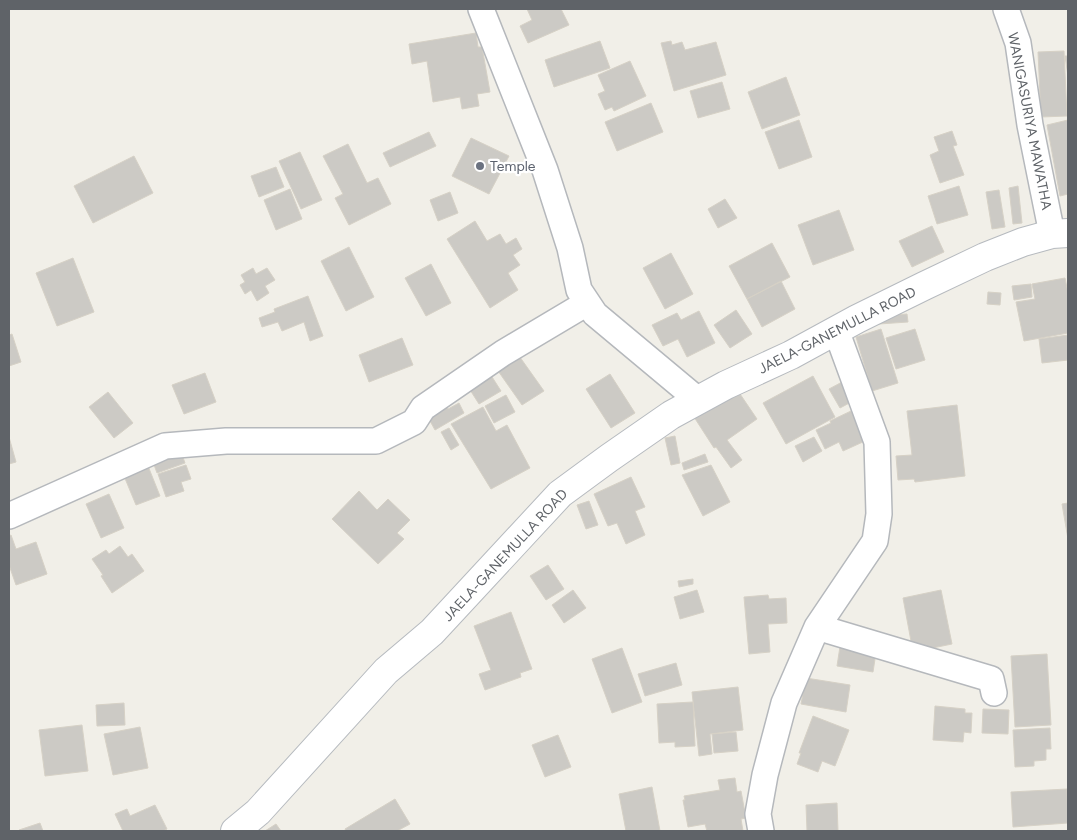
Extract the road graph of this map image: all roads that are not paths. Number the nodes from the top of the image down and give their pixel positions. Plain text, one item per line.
1 (481, 9) edge
2 (1006, 9) edge
3 (1060, 233) edge
4 (587, 303) junction
5 (836, 330) junction
6 (698, 400) junction
7 (9, 516) edge
8 (817, 627) junction
9 (994, 693) dead end
10 (235, 831) edge
11 (761, 831) edge

1 - 4 street
2 - 3 street, WANIGASURIYA MAWATHA
3 - 5 main road, JAELA-GANEMULLA ROAD
4 - 6 street
4 - 7 street
5 - 6 main road, JAELA-GANEMULLA ROAD
5 - 8 street
6 - 10 main road, JAELA-GANEMULLA ROAD
8 - 9 street
8 - 11 street

